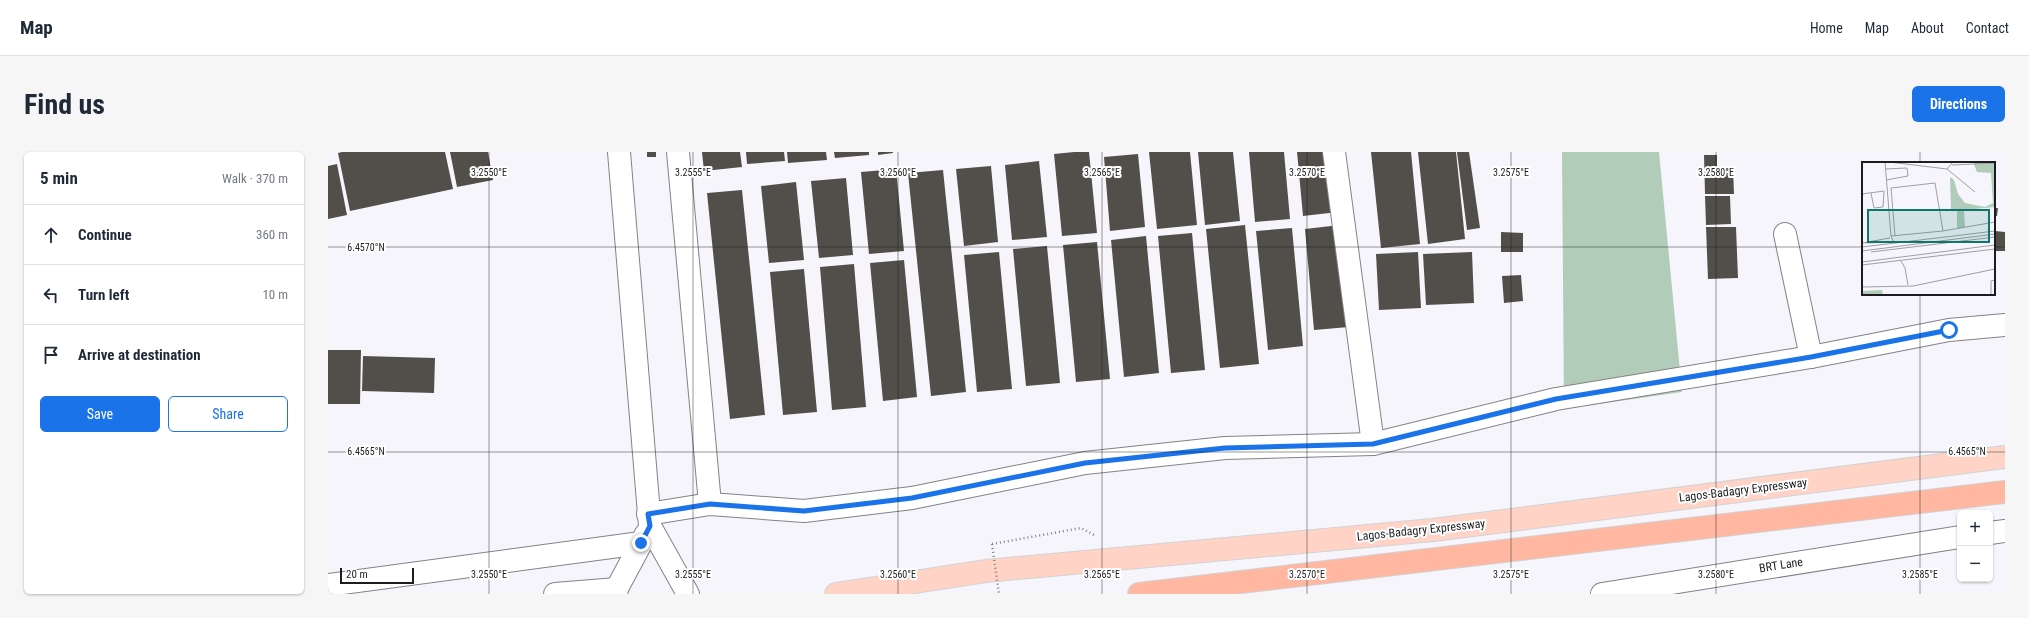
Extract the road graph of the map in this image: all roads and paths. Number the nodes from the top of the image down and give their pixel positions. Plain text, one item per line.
1 (619, 152) edge
2 (678, 152) edge
3 (1334, 152) edge
4 (1785, 234) dead end
5 (2005, 325) edge
6 (1811, 357) junction
7 (1373, 444) junction
8 (2005, 457) edge
9 (2005, 492) edge
10 (710, 504) junction
11 (646, 527) junction
12 (1081, 528) dead end
13 (2005, 531) edge
14 (1993, 533) edge
15 (1957, 537) edge
16 (328, 585) edge
17 (615, 591) edge
18 (555, 594) edge
19 (688, 594) edge
20 (836, 594) edge
21 (999, 594) edge
22 (1140, 594) edge
23 (1602, 594) edge

1 - 11 street
2 - 10 street
3 - 7 street
4 - 6 street
5 - 6 street
6 - 7 street
7 - 10 street
8 - 20 main road, Lagos-Badagry Expressway
9 - 22 highway
10 - 11 street
11 - 16 street
11 - 17 street
11 - 19 street
12 - 21 path, bridge
13 - 14 street
15 - 23 street, BRT Lane
17 - 18 street

